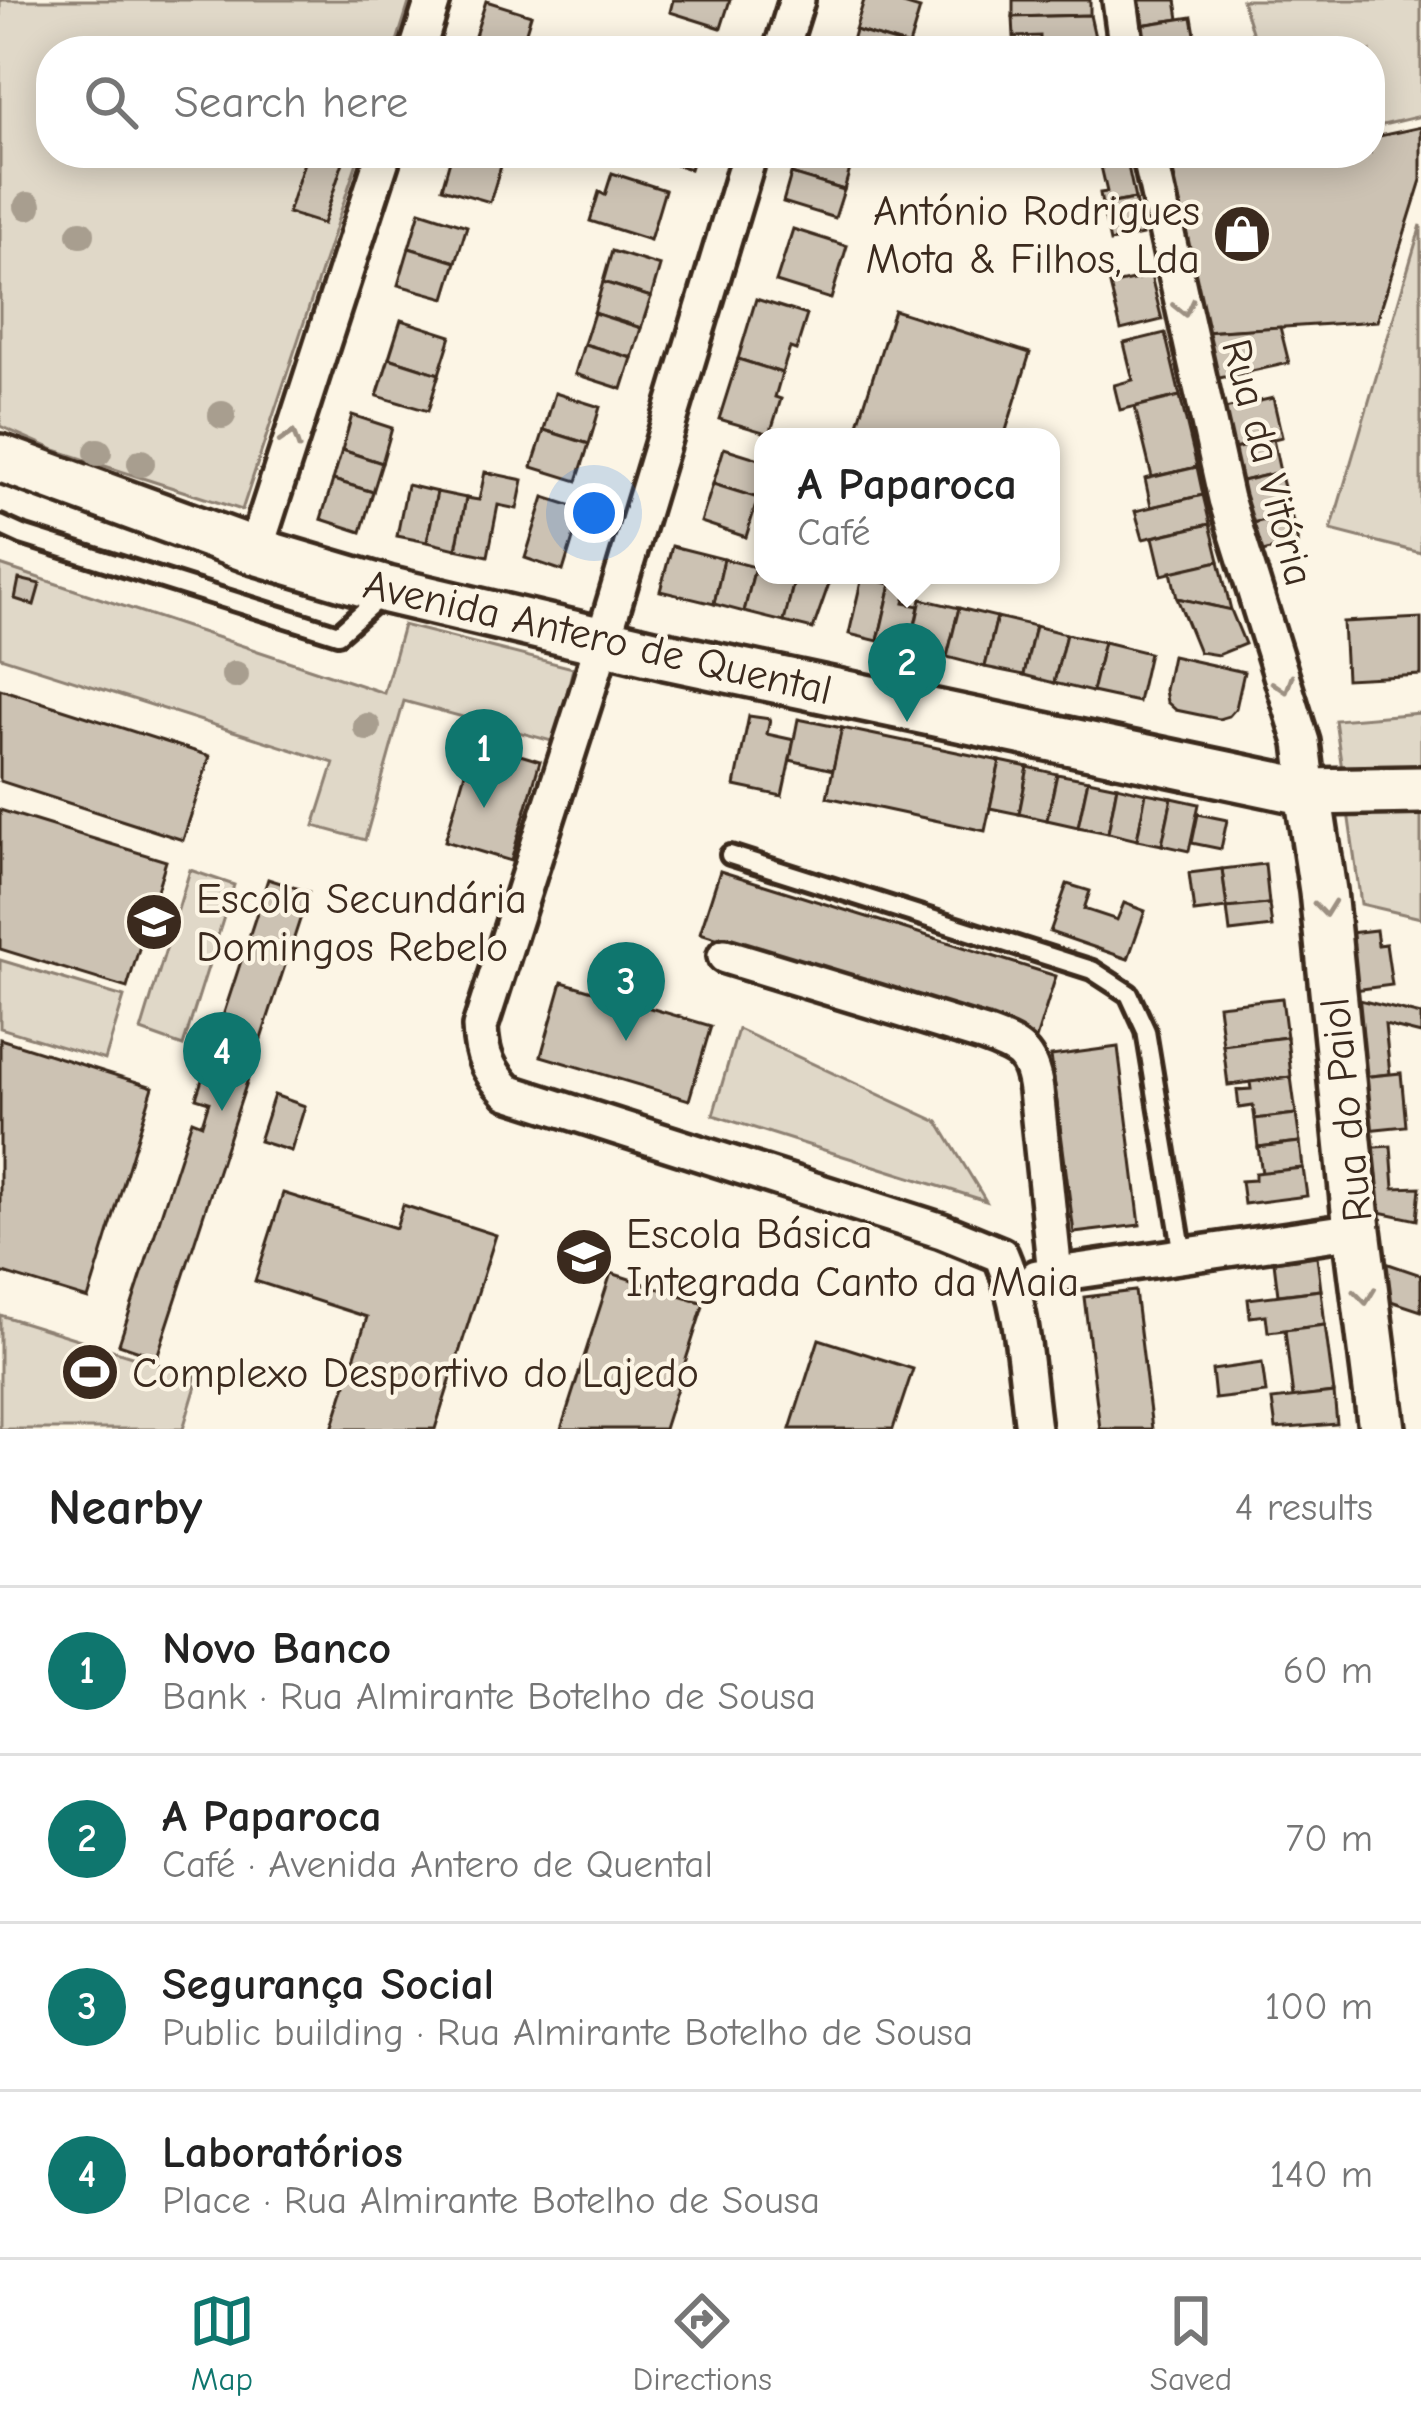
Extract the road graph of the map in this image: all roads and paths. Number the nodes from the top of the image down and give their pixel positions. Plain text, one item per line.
1 (433, 0) edge
2 (796, 0) edge
3 (1120, 0) edge
4 (422, 36) edge
5 (785, 36) edge
6 (1125, 36) edge
7 (379, 168) edge
8 (745, 168) edge
9 (1152, 168) edge
10 (0, 458) edge
11 (0, 525) edge
12 (255, 550) junction
13 (387, 590) junction
14 (603, 640) junction
15 (1421, 790) edge
16 (1308, 792) junction
17 (730, 855) dead end
18 (725, 956) dead end
19 (1357, 1230) junction
20 (1183, 1255) junction
21 (1055, 1274) junction
22 (1012, 1280) junction
23 (1033, 1429) edge
24 (1382, 1429) edge

1 - 4 street
2 - 5 street
3 - 6 street
12 -> 7 street
8 - 14 street
9 -> 16 street, Rua da Vitória
10 - 12 main road, Avenida Antero de Quental
11 - 13 lane
12 - 13 main road, Avenida Antero de Quental
13 - 14 main road, Avenida Antero de Quental
14 - 16 main road, Avenida Antero de Quental
14 - 22 street
15 - 16 main road, Avenida Antero de Quental
16 -> 19 main road, Rua do Paiol
17 - 20 lane
18 - 21 street
19 - 20 street
19 -> 24 main road, Rua do Paiol
20 - 21 street
21 - 22 street
22 - 23 street

